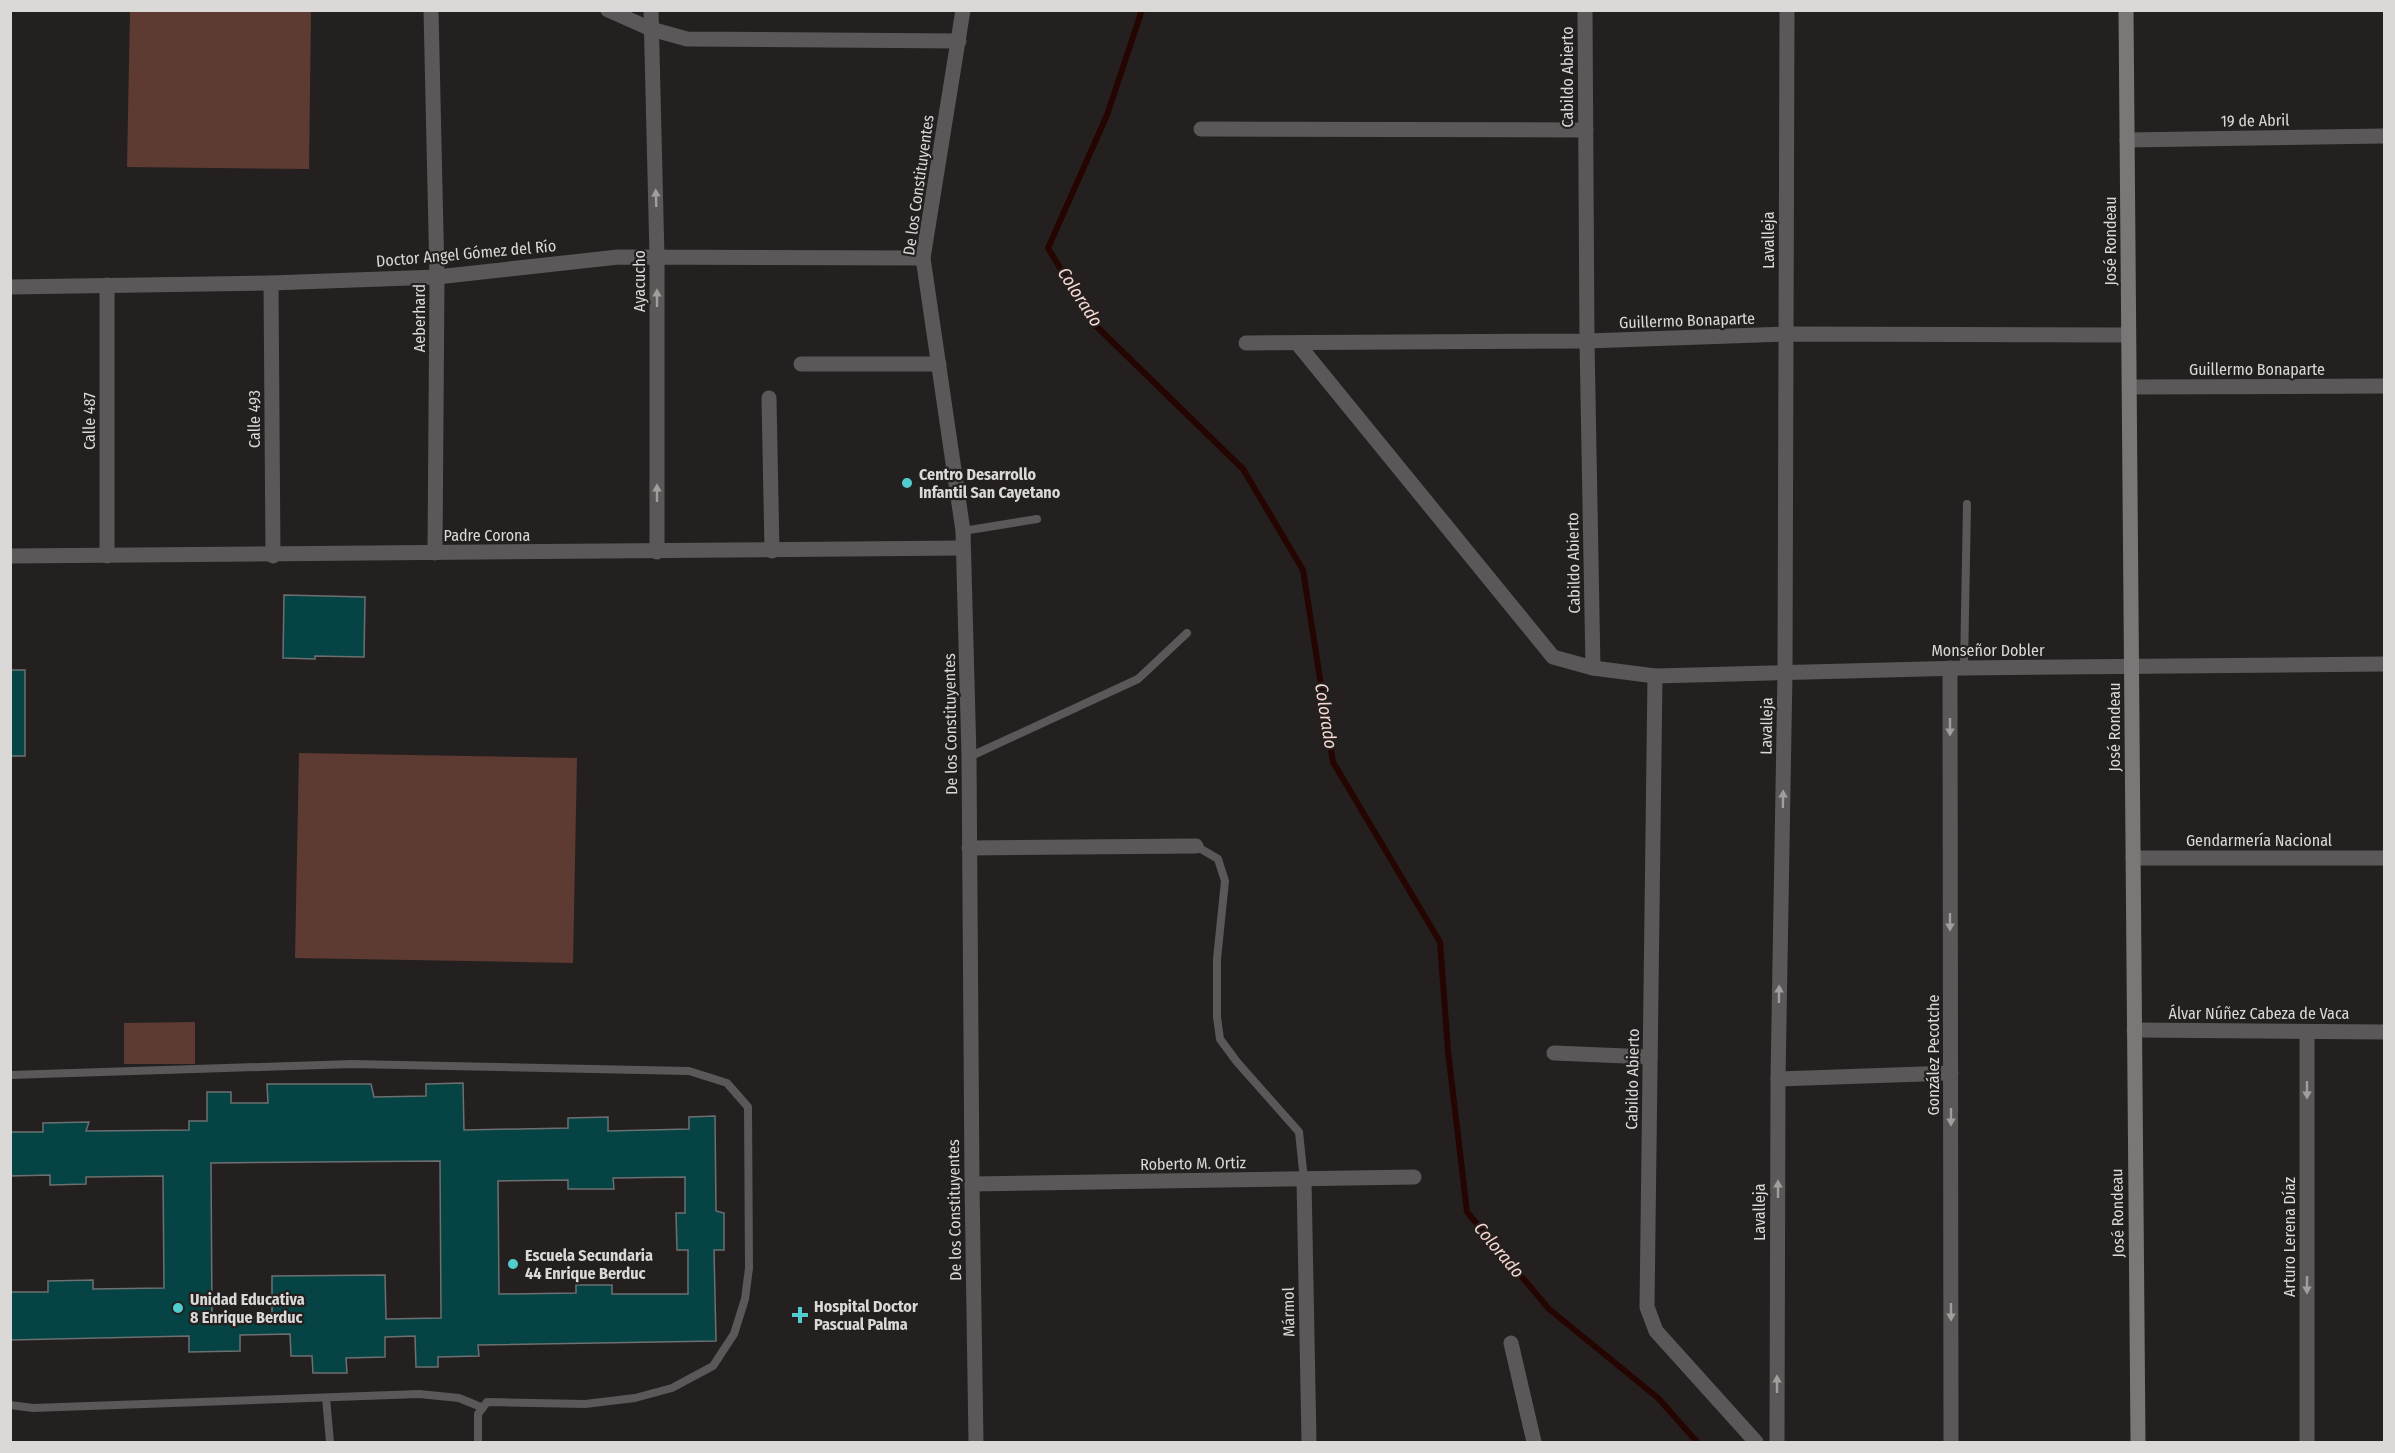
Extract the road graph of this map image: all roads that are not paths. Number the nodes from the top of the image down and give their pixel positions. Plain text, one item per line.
1 (431, 10) edge
2 (608, 10) edge
3 (651, 10) edge
4 (963, 10) edge
5 (1585, 10) edge
6 (1787, 10) edge
7 (2126, 10) edge
8 (651, 28) junction
9 (958, 41) junction
10 (1201, 129) dead end
11 (1586, 130) junction
12 (2385, 136) edge
13 (2127, 140) junction
14 (657, 256) junction
15 (923, 258) junction
16 (437, 278) junction
17 (271, 283) junction
18 (107, 285) junction
19 (10, 287) edge
20 (1786, 334) junction
21 (2128, 335) junction
22 (1587, 341) junction
23 (1297, 343) junction
24 (1246, 344) dead end
25 (801, 364) dead end
26 (939, 364) junction
27 (2385, 386) edge
28 (2130, 387) junction
29 (769, 398) dead end
30 (1966, 504) dead end
31 (1037, 519) dead end
32 (963, 531) junction
33 (963, 548) junction
34 (772, 550) junction
35 (657, 552) junction
36 (435, 553) junction
37 (10, 556) edge
38 (107, 556) junction
39 (273, 556) junction
40 (1187, 633) dead end
41 (2385, 664) edge
42 (1593, 668) junction
43 (1957, 668) junction
44 (2132, 668) junction
45 (1785, 673) junction
46 (1655, 676) junction
47 (969, 757) junction
48 (1196, 846) joint
49 (969, 848) junction
50 (2133, 858) junction
51 (2385, 858) edge
52 (2134, 1030) junction
53 (2307, 1032) junction
54 (2385, 1032) edge
55 (1554, 1053) dead end
56 (1650, 1057) junction
57 (1951, 1073) junction
58 (10, 1075) edge
59 (1778, 1078) junction
60 (1414, 1177) dead end
61 (1304, 1180) junction
62 (972, 1184) junction
63 (1511, 1343) dead end
64 (326, 1398) junction
65 (10, 1406) edge
66 (481, 1407) junction
67 (330, 1443) edge
68 (478, 1443) edge
69 (976, 1443) edge
70 (1309, 1443) edge
71 (1534, 1443) edge
72 (1756, 1443) edge
73 (1777, 1443) edge
74 (1951, 1443) edge
75 (2138, 1443) edge
76 (2307, 1443) edge

1 - 16 street, Aeberhard
2 - 8 street
3 - 8 street, Ayacucho
4 - 9 street, De los Constituyentes
5 - 11 street, Cabildo Abierto
6 - 20 street, Lavalleja
7 - 13 street, José Rondeau
8 - 9 street
14 -> 8 street, Ayacucho
9 - 15 street, De los Constituyentes
10 - 11 street
11 - 22 street, Cabildo Abierto
12 - 13 street, 19 de Abril
13 - 21 street, José Rondeau
14 - 15 street, Doctor Angel Gómez del Río
14 - 16 street, Doctor Angel Gómez del Río
35 -> 14 street, Ayacucho
15 - 26 street, De los Constituyentes
16 - 17 street, Doctor Angel Gómez del Río
16 - 36 street, Aeberhard
17 - 18 street, Doctor Angel Gómez del Río
17 - 39 street, Calle 493
18 - 19 street, Doctor Angel Gómez del Río
18 - 38 street, Calle 487
20 - 21 street, Guillermo Bonaparte
20 - 22 street, Guillermo Bonaparte
20 - 45 street, Lavalleja
21 - 28 street, José Rondeau
22 - 23 street, Guillermo Bonaparte
22 - 42 street, Cabildo Abierto
23 - 24 street, Guillermo Bonaparte
23 - 42 street
25 - 26 street
26 - 32 street, De los Constituyentes
27 - 28 street, Guillermo Bonaparte
28 - 44 street, José Rondeau
29 - 34 street
30 - 43 lane
31 - 32 lane
32 - 33 street, De los Constituyentes
33 - 34 street, Padre Corona
33 - 47 street, De los Constituyentes
34 - 35 street, Padre Corona
35 - 36 street, Padre Corona
36 - 39 street, Padre Corona
37 - 38 street, Padre Corona
38 - 39 street, Padre Corona
40 - 47 lane
41 - 44 street, Monseñor Dobler
42 - 46 street, Monseñor Dobler
43 - 44 street, Monseñor Dobler
43 - 45 street, Monseñor Dobler
43 -> 57 street, González Pecotche
44 - 50 street, José Rondeau
45 - 46 street, Monseñor Dobler
59 -> 45 street, Lavalleja
46 - 56 street, Cabildo Abierto
47 - 49 street, De los Constituyentes
48 - 49 street
48 - 61 lane
49 - 62 street, De los Constituyentes
50 - 51 street, Gendarmería Nacional
50 - 52 street, José Rondeau
52 - 53 street, Álvar Núñez Cabeza de Vaca
52 - 75 street, José Rondeau
53 - 54 street, Álvar Núñez Cabeza de Vaca
53 -> 76 street, Arturo Lerena Díaz
55 - 56 street
56 - 72 street, Cabildo Abierto
57 - 59 street
57 -> 74 street, González Pecotche
58 - 66 lane
73 -> 59 street, Lavalleja
60 - 61 street, Roberto M. Ortiz
61 - 62 street, Roberto M. Ortiz
61 - 70 street, Mármol
62 - 69 street, De los Constituyentes
63 - 71 street
64 - 65 lane
64 - 66 lane
64 - 67 lane
66 - 68 lane

